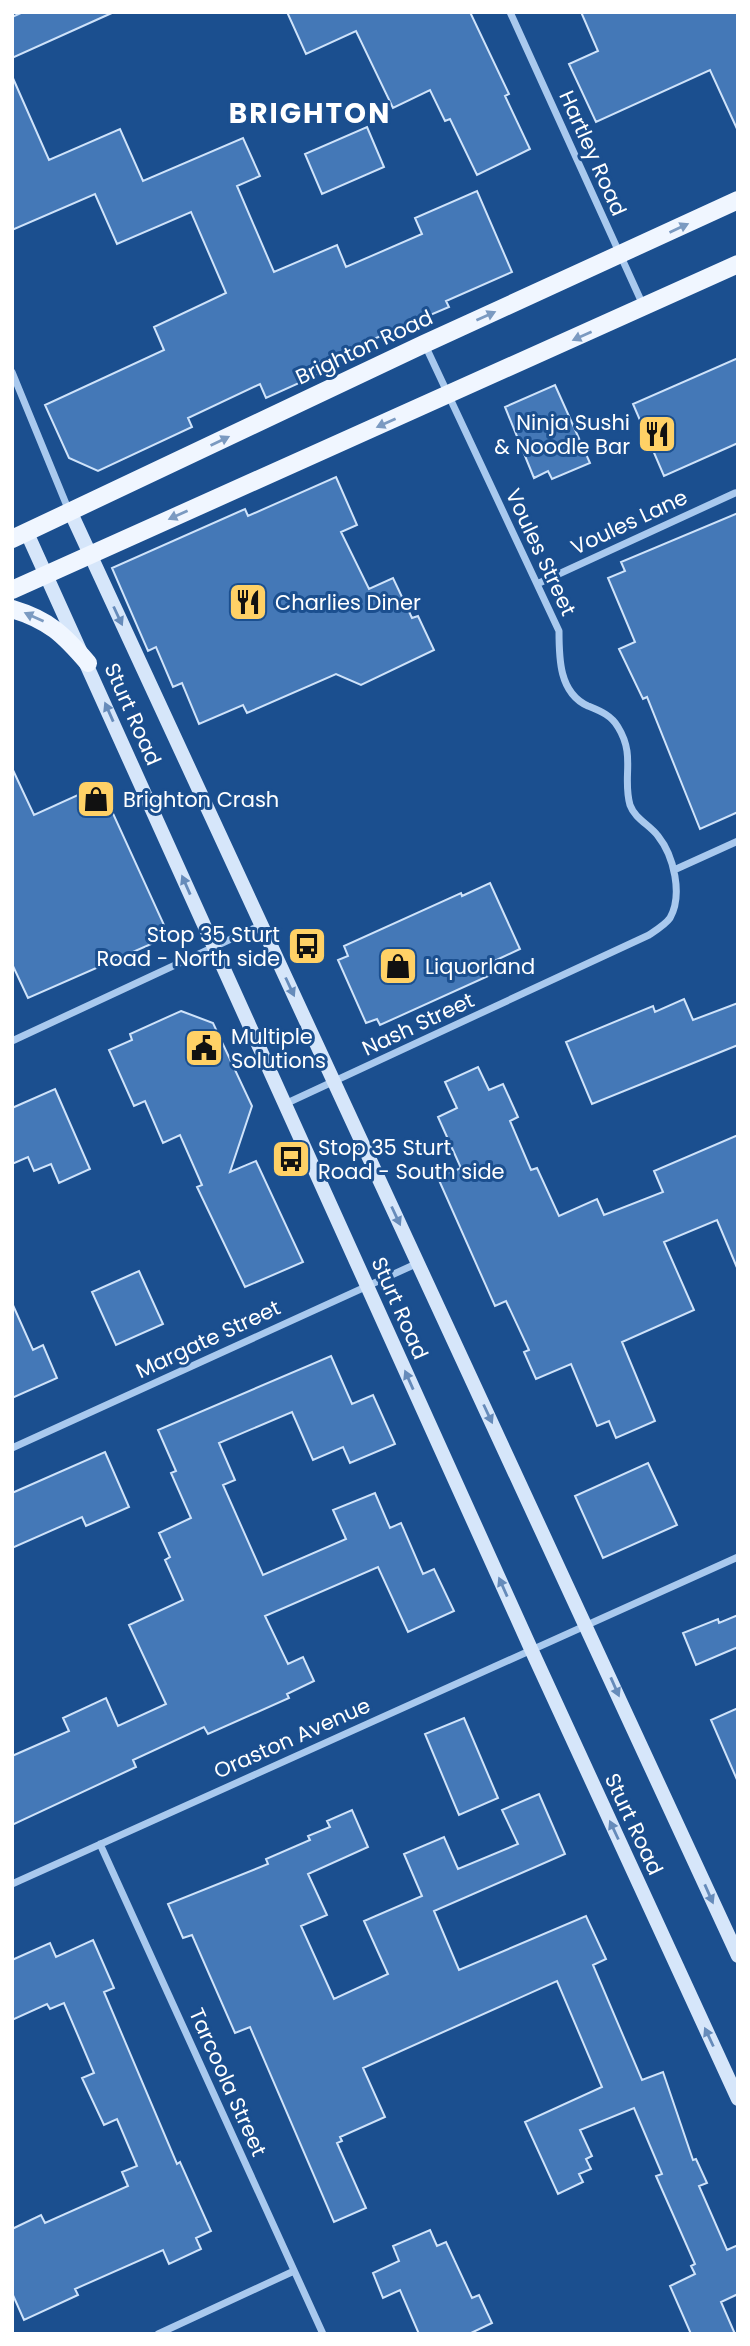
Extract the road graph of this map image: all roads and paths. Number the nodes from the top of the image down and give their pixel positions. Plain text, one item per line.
1 (510, 12) edge
2 (738, 200) edge
3 (620, 255) junction
4 (738, 264) edge
5 (644, 308) junction
6 (424, 344) junction
7 (12, 372) edge
8 (449, 396) junction
9 (735, 493) dead end
10 (71, 513) junction
11 (20, 536) edge
12 (90, 554) junction
13 (47, 575) junction
14 (537, 584) junction
15 (12, 590) edge
16 (12, 609) edge
17 (88, 663) junction
18 (738, 841) edge
19 (674, 870) junction
20 (261, 925) junction
21 (214, 947) junction
22 (12, 1041) edge
23 (334, 1082) junction
24 (285, 1104) junction
25 (418, 1263) junction
26 (366, 1286) junction
27 (12, 1448) edge
28 (738, 1557) edge
29 (587, 1624) junction
30 (531, 1649) junction
31 (100, 1844) junction
32 (12, 1884) edge
33 (738, 1956) edge
34 (738, 2099) edge
35 (295, 2271) junction
36 (158, 2334) edge
37 (323, 2334) edge

1 - 3 street, Hartley Road
3 -> 2 main road, Brighton Road
3 - 5 street, Hartley Road
6 -> 3 main road, Brighton Road
4 - 5 main road
5 -> 8 main road
6 - 8 street, Voules Street
10 -> 6 main road, Brighton Road
7 - 10 street
8 -> 12 main road
8 - 14 street, Voules Street
9 - 14 street, Voules Lane
10 - 11 main road, Brighton Road
10 - 12 main road, Sturt Road
11 - 13 main road, Sturt Road
12 - 13 main road
12 -> 20 main road, Sturt Road
13 - 15 main road
13 - 17 main road, Sturt Road
14 - 19 street, Voules Street
17 -> 16 main road
21 -> 17 main road, Sturt Road
18 - 19 street
19 - 23 street, Nash Street
20 - 21 street
20 -> 23 main road, Sturt Road
21 - 22 street
21 - 24 main road, Sturt Road
23 - 24 street, Nash Street
23 -> 25 main road, Sturt Road
24 - 26 main road, Sturt Road
25 - 26 street, Margate Street
25 -> 29 main road, Sturt Road
26 - 27 street, Margate Street
30 -> 26 main road, Sturt Road
28 - 29 street, Oraston Avenue
29 - 30 street, Oraston Avenue
29 -> 33 main road, Sturt Road
30 - 31 street, Oraston Avenue
34 -> 30 main road, Sturt Road
31 - 32 street, Oraston Avenue
31 - 35 street, Tarcoola Street
35 - 36 street
35 - 37 street, Tarcoola Street

